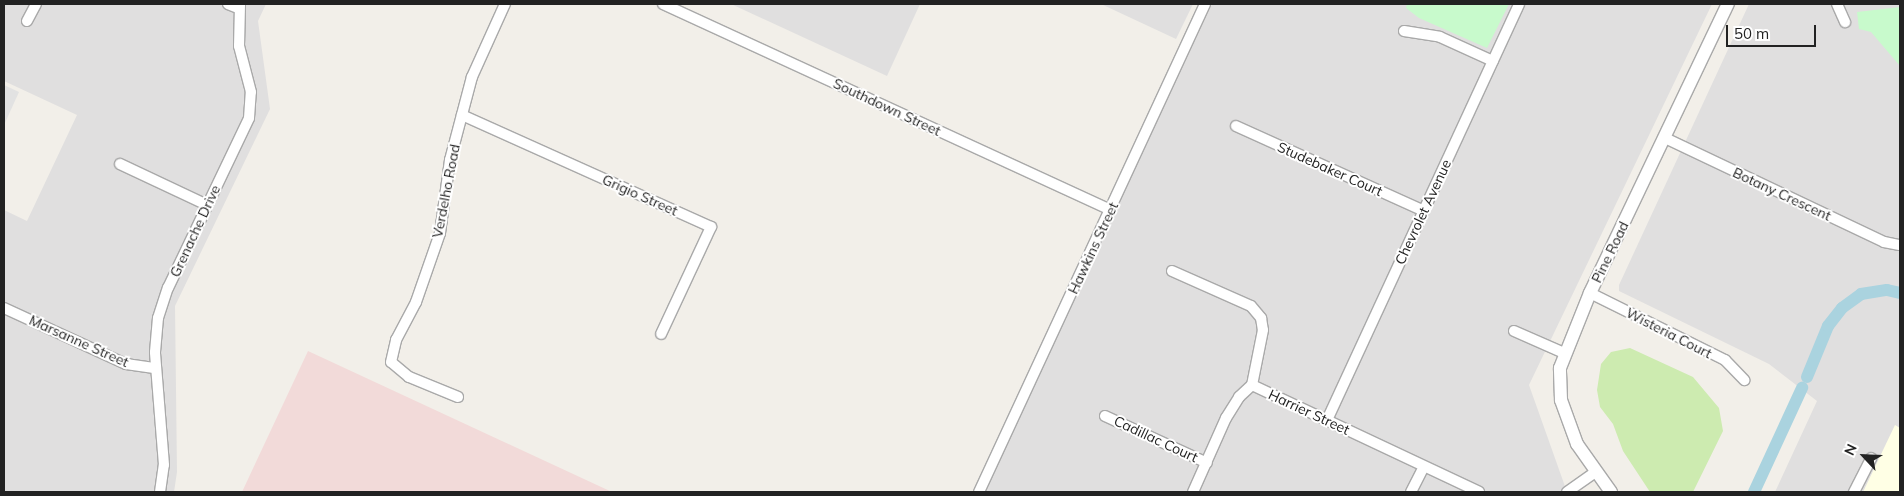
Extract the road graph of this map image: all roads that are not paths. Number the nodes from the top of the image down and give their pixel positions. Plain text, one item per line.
1 (36, 4) edge
2 (505, 4) edge
3 (663, 4) edge
4 (1205, 4) edge
5 (1519, 4) edge
6 (1837, 4) edge
7 (235, 5) edge
8 (1726, 7) edge
9 (27, 21) dead end
10 (1845, 22) dead end
11 (1404, 31) dead end
12 (1493, 61) junction
13 (462, 115) junction
14 (1236, 126) dead end
15 (1666, 138) junction
16 (120, 164) dead end
17 (207, 205) junction
18 (1110, 210) junction
19 (1424, 211) junction
20 (1900, 245) edge
21 (1172, 271) dead end
22 (1590, 293) junction
23 (4, 308) edge
24 (1514, 331) dead end
25 (661, 334) dead end
26 (1564, 353) junction
27 (156, 368) junction
28 (1744, 380) dead end
29 (1252, 385) junction
30 (458, 396) dead end
31 (1105, 416) dead end
32 (1327, 420) junction
33 (1871, 458) dead end
34 (1207, 463) junction
35 (1424, 467) junction
36 (1596, 472) junction
37 (160, 492) edge
38 (979, 492) edge
39 (1192, 492) edge
40 (1411, 492) edge
41 (1479, 492) edge
42 (1567, 492) edge
43 (1611, 492) edge
44 (1854, 492) edge

1 - 9 street
2 - 13 street, Verdelho Road
3 - 18 street, Southdown Street
4 - 18 street, Hawkins Street
5 - 12 street, Chevrolet Avenue
6 - 10 street
7 - 17 street, Grenache Drive
8 - 15 street, Pine Road
11 - 12 street
12 - 19 street, Chevrolet Avenue
13 - 25 street, Grigio Street
13 - 30 street, Verdelho Road
14 - 19 street, Studebaker Court
15 - 20 street, Botany Crescent
15 - 22 street, Pine Road
16 - 17 street
17 - 27 street, Grenache Drive
18 - 38 street, Hawkins Street
19 - 32 street, Chevrolet Avenue
21 - 29 street
22 - 26 street, Pine Road
22 - 28 street, Wisteria Court
23 - 27 street, Marsanne Street
24 - 26 street
26 - 36 street, Pine Road
27 - 37 street, Grenache Drive
29 - 32 street, Harrier Street
29 - 34 street, Harrier Street
31 - 34 street, Cadillac Court
32 - 35 street, Harrier Street
33 - 44 street
34 - 39 street, Harrier Street
35 - 40 street
35 - 41 street, Harrier Street
36 - 42 street
36 - 43 street, Pine Road

